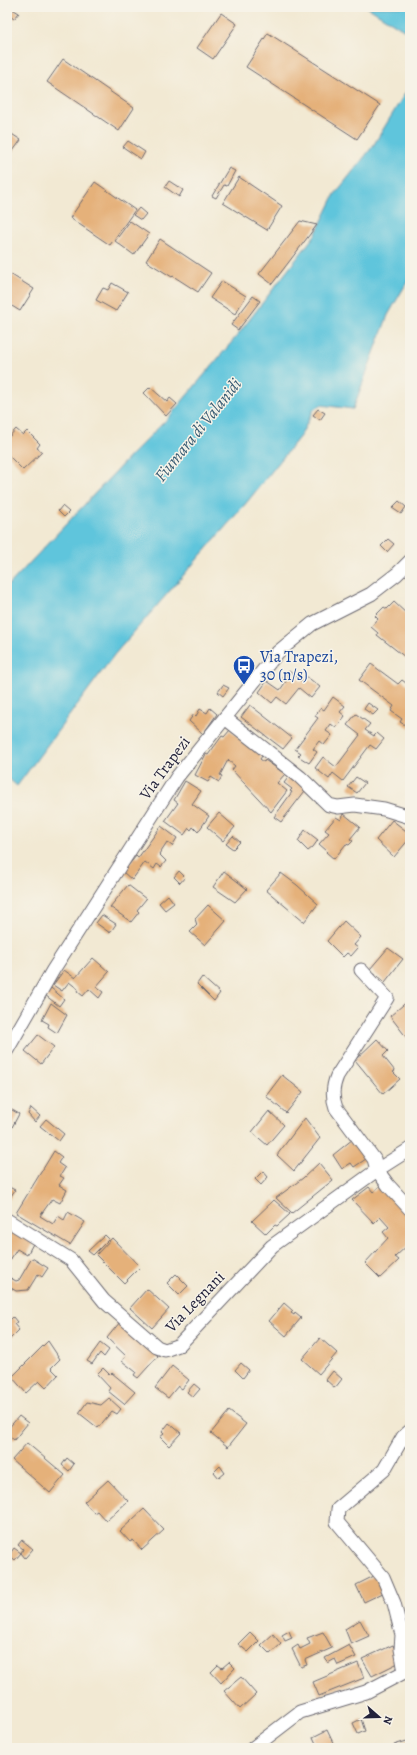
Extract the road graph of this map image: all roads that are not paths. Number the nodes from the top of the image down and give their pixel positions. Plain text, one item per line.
1 (410, 561) edge
2 (225, 718) junction
3 (410, 817) edge
4 (360, 970) dead end
5 (7, 1050) edge
6 (410, 1149) edge
7 (377, 1170) junction
8 (410, 1209) edge
9 (7, 1220) edge
10 (410, 1431) edge
11 (408, 1673) edge
12 (253, 1748) edge

1 - 2 street, Via Trapezi
2 - 3 street
2 - 5 street, Via Trapezi
4 - 7 street
6 - 7 street, Via Legnani
7 - 8 street
7 - 9 street, Via Legnani
10 - 11 street
11 - 12 street

